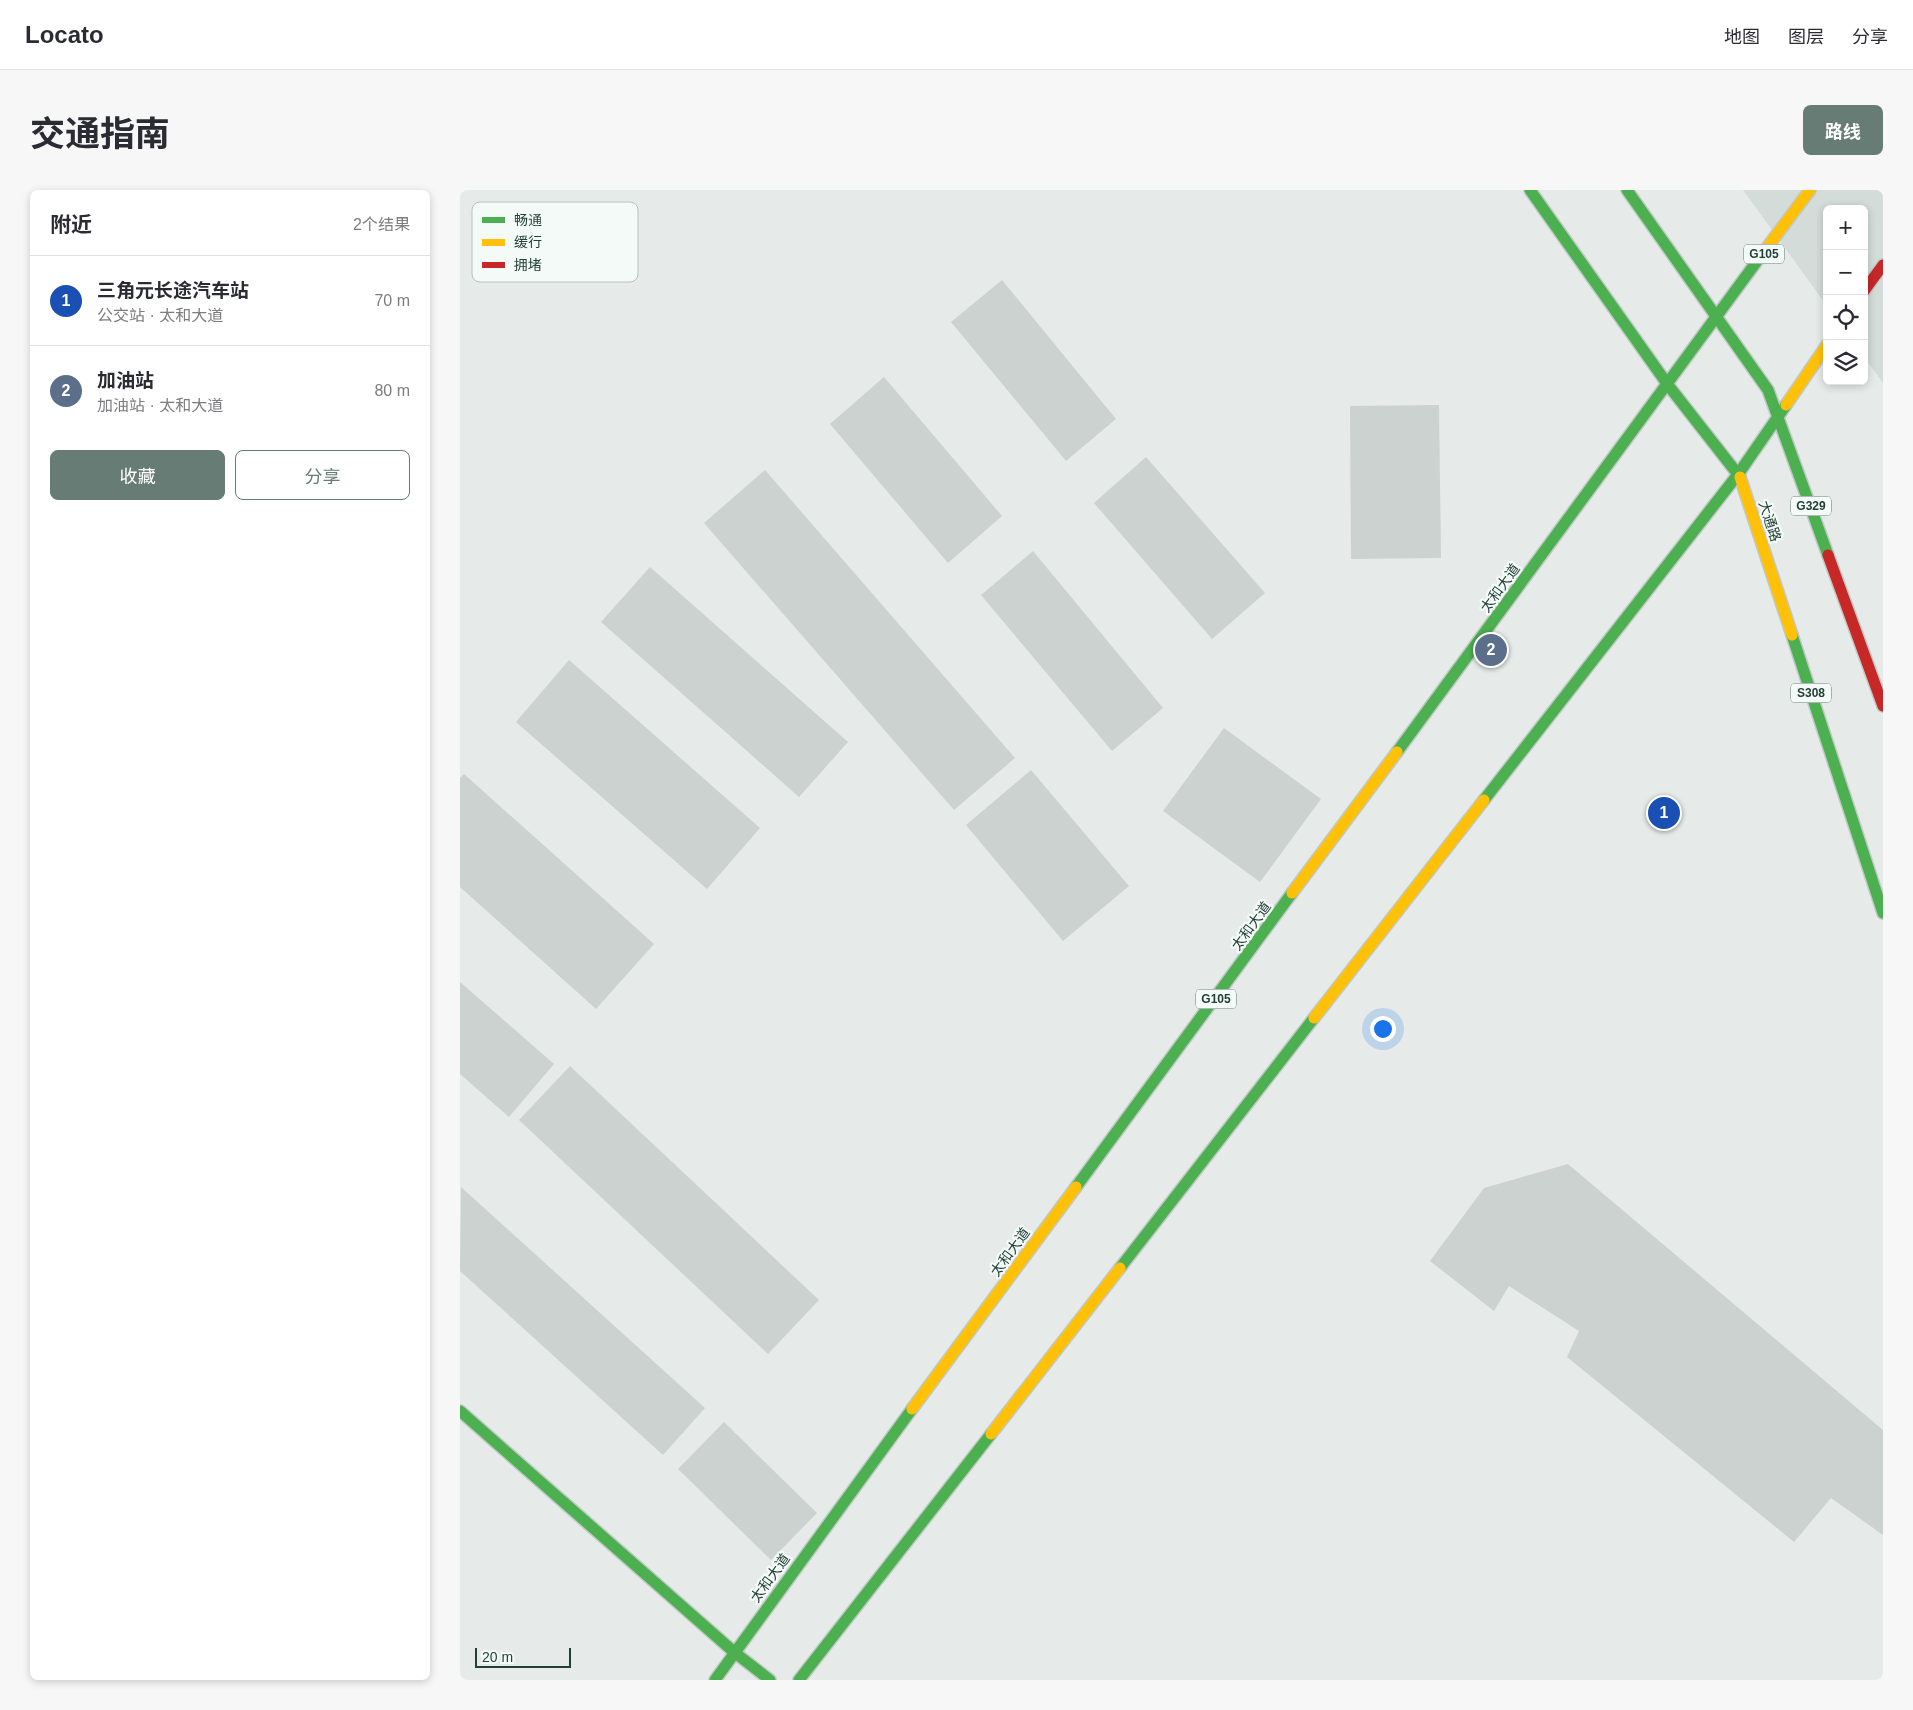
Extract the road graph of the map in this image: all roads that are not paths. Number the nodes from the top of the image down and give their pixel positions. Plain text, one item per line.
1 (1530, 190) edge
2 (1627, 190) edge
3 (1810, 190) edge
4 (1883, 265) edge
5 (1868, 286) edge
6 (1717, 318) junction
7 (1823, 351) edge
8 (1668, 385) junction
9 (1778, 414) junction
10 (1739, 472) junction
11 (1883, 706) edge
12 (1883, 913) edge
13 (460, 1412) edge
14 (734, 1652) junction
15 (716, 1680) edge
16 (770, 1680) edge
17 (799, 1680) edge

1 - 8 main road, 大通路
2 - 6 main road, G329
3 - 6 main road, 太和大道 / G105
4 - 5 main road
6 - 8 main road, 太和大道 / G105
6 - 9 main road, G329
7 - 9 main road
8 - 10 main road, 大通路
8 - 14 main road, 太和大道 / G105
9 - 10 main road
9 - 11 main road, G329
10 - 12 main road, 大通路 / S308
10 - 17 main road
13 - 14 main road
14 - 15 main road, 太和大道 / G105
14 - 16 main road

